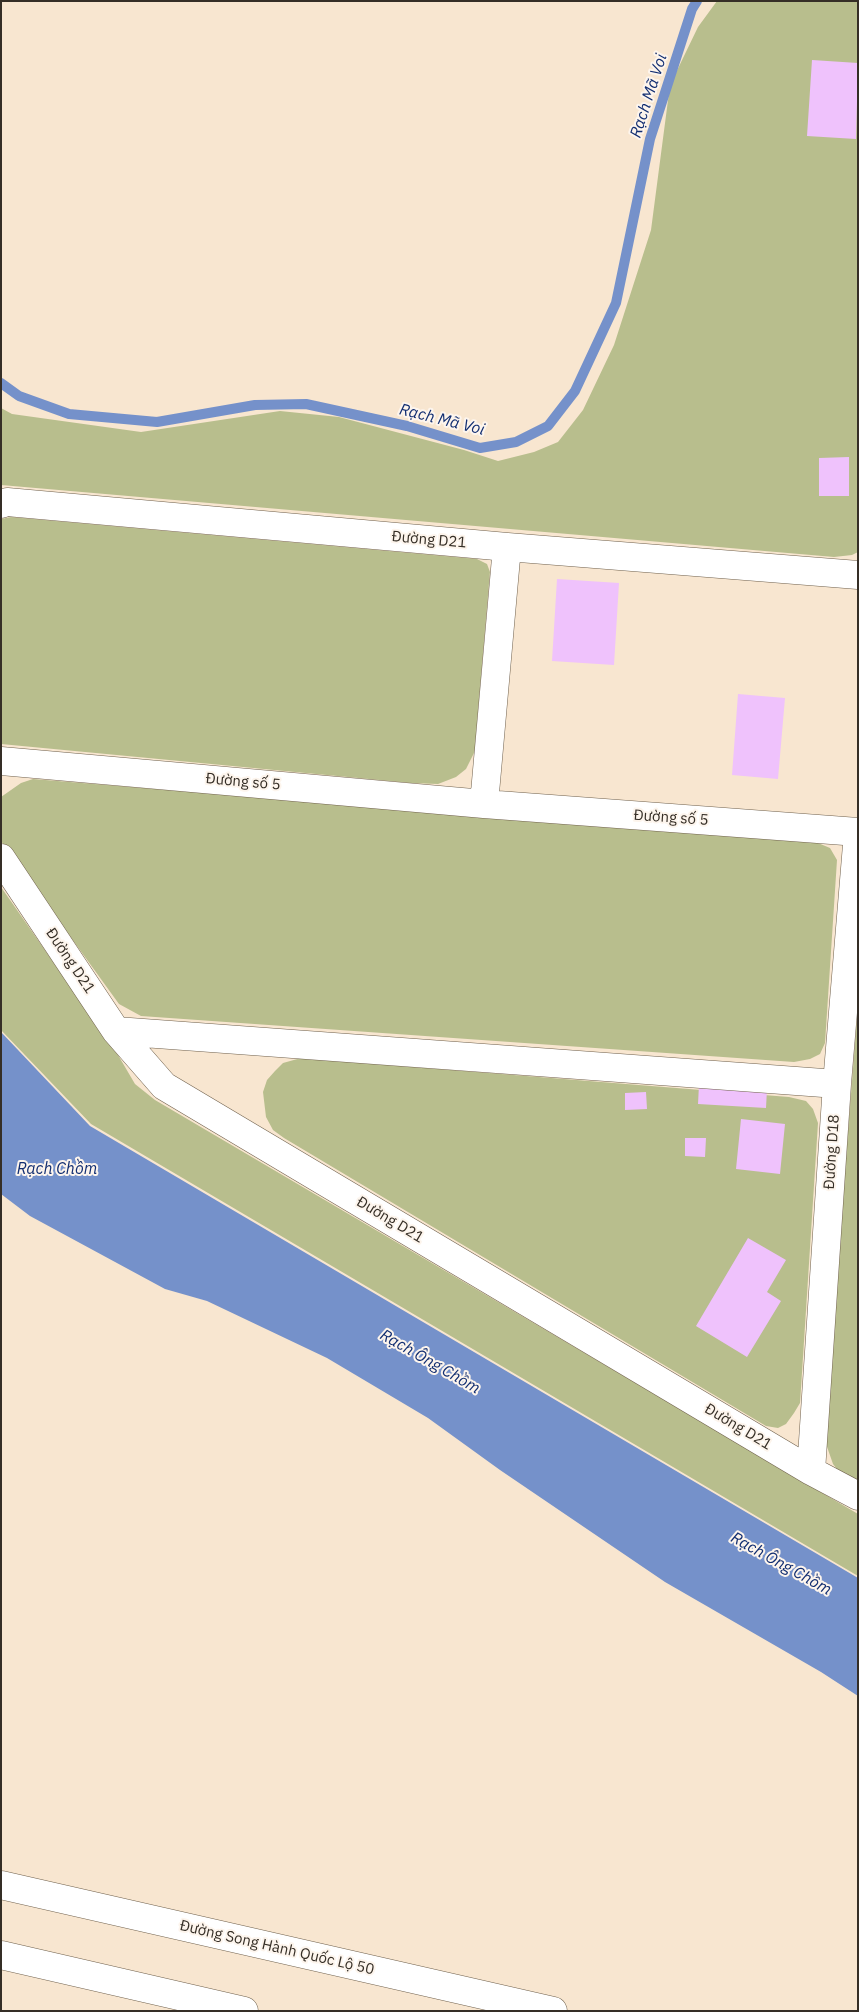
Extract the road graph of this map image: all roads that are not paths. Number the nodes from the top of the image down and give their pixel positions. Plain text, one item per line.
1 (1, 504) edge
2 (507, 547) junction
3 (858, 575) edge
4 (1, 761) edge
5 (484, 804) junction
6 (858, 833) edge
7 (1, 858) edge
8 (116, 1031) junction
9 (837, 1084) junction
10 (811, 1471) junction
11 (858, 1496) edge
12 (1, 1885) edge
13 (1, 1955) edge
14 (244, 2011) edge
15 (553, 2011) edge

1 - 2 street, Đường D21
2 - 3 street, Đường D21
2 - 5 street
4 - 5 street, Đường số 5
5 - 6 street, Đường số 5
6 - 9 street, Đường D18
7 - 8 street, Đường D21
8 - 9 street
8 - 10 street, Đường D21
9 - 10 street, Đường D18
10 - 11 street, Đường D21
12 - 15 street, Đường Song Hành Quốc Lộ 50
13 - 14 street

